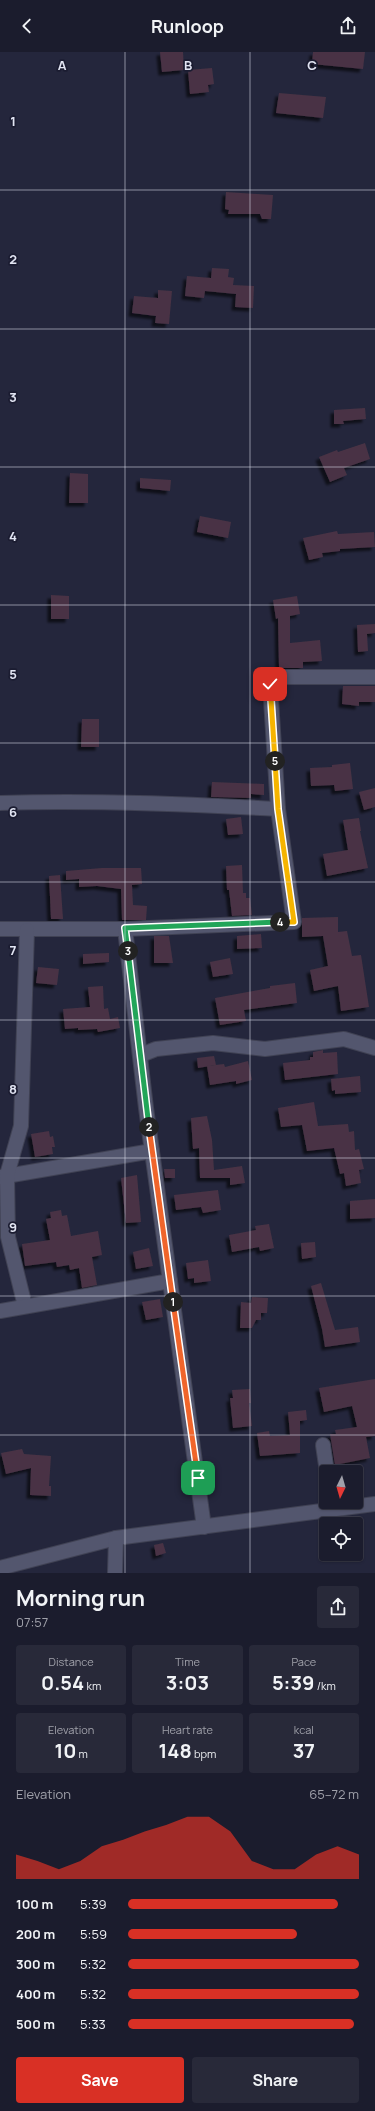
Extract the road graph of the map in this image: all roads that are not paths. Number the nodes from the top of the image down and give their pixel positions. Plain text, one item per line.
1 (375, 677) edge
2 (0, 803) edge
3 (278, 809) junction
4 (125, 928) junction
5 (0, 930) edge
6 (27, 930) junction
7 (375, 1048) edge
8 (141, 1055) junction
9 (152, 1151) junction
10 (4, 1176) edge
11 (170, 1281) junction
12 (25, 1306) junction
13 (0, 1311) edge
14 (323, 1445) dead end
15 (327, 1465) edge
16 (375, 1504) edge
17 (363, 1505) edge
18 (319, 1508) edge
19 (204, 1527) junction
20 (116, 1538) junction
21 (0, 1568) edge
22 (115, 1573) edge

1 - 3 street
2 - 3 street
3 - 4 street
4 - 6 street
4 - 8 street
5 - 6 street
6 - 10 street
7 - 8 street
8 - 9 street
9 - 10 street
9 - 11 street
10 - 12 street
11 - 12 street
11 - 19 street
12 - 13 street
14 - 15 street
16 - 17 street
18 - 19 street
19 - 20 street
20 - 21 street
20 - 22 street

